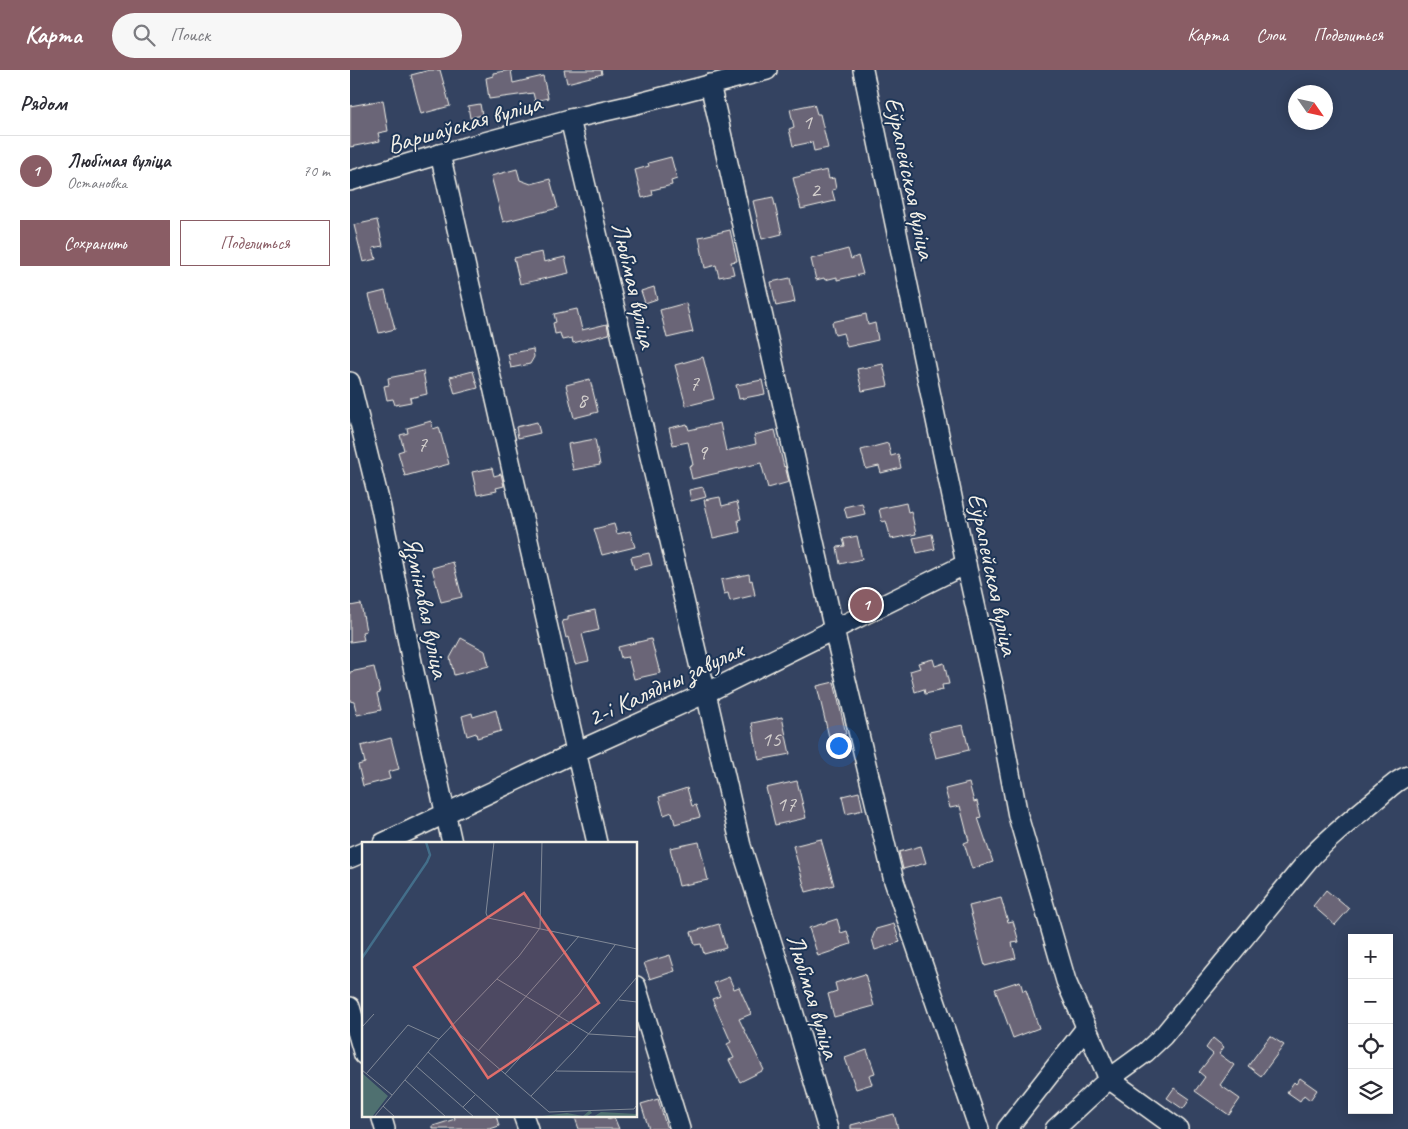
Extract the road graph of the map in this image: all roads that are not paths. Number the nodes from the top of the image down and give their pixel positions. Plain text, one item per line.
1 (767, 70) edge
2 (863, 70) edge
3 (710, 84) junction
4 (570, 120) junction
5 (440, 154) junction
6 (350, 181) edge
7 (350, 382) edge
8 (966, 564) junction
9 (834, 630) junction
10 (706, 693) junction
11 (576, 752) junction
12 (1408, 776) edge
13 (446, 814) junction
14 (385, 842) edge
15 (452, 842) edge
16 (597, 842) edge
17 (362, 853) edge
18 (350, 858) edge
19 (638, 992) edge
20 (350, 1007) edge
21 (1086, 1028) junction
22 (362, 1048) edge
23 (1109, 1079) junction
24 (381, 1116) edge
25 (523, 1116) edge
26 (385, 1129) edge
27 (528, 1129) edge
28 (680, 1129) edge
29 (828, 1129) edge
30 (979, 1129) edge
31 (1007, 1129) edge
32 (1055, 1129) edge
33 (1178, 1129) edge

1 - 3 street, Варшаўская вуліца
2 - 8 street, Еўрапейская вуліца
3 - 4 street, Варшаўская вуліца
3 - 9 street
4 - 5 street, Варшаўская вуліца
4 - 10 street, Любімая вуліца
5 - 6 street, Варшаўская вуліца
5 - 11 street
7 - 13 street, Язмінавая вуліца
8 - 9 street, 2-і Калядны завулак
8 - 21 street, Еўрапейская вуліца
9 - 10 street, 2-і Калядны завулак
9 - 30 street
10 - 11 street, 2-і Калядны завулак
10 - 29 street, Любімая вуліца
11 - 13 street, 2-і Калядны завулак
11 - 16 street
12 - 23 street
13 - 14 street, 2-і Калядны завулак
13 - 15 street, Язмінавая вуліца
17 - 18 street
19 - 28 street
20 - 22 street
21 - 23 street, Еўрапейская вуліца
21 - 31 street
23 - 32 street
23 - 33 street
24 - 26 street
25 - 27 street

